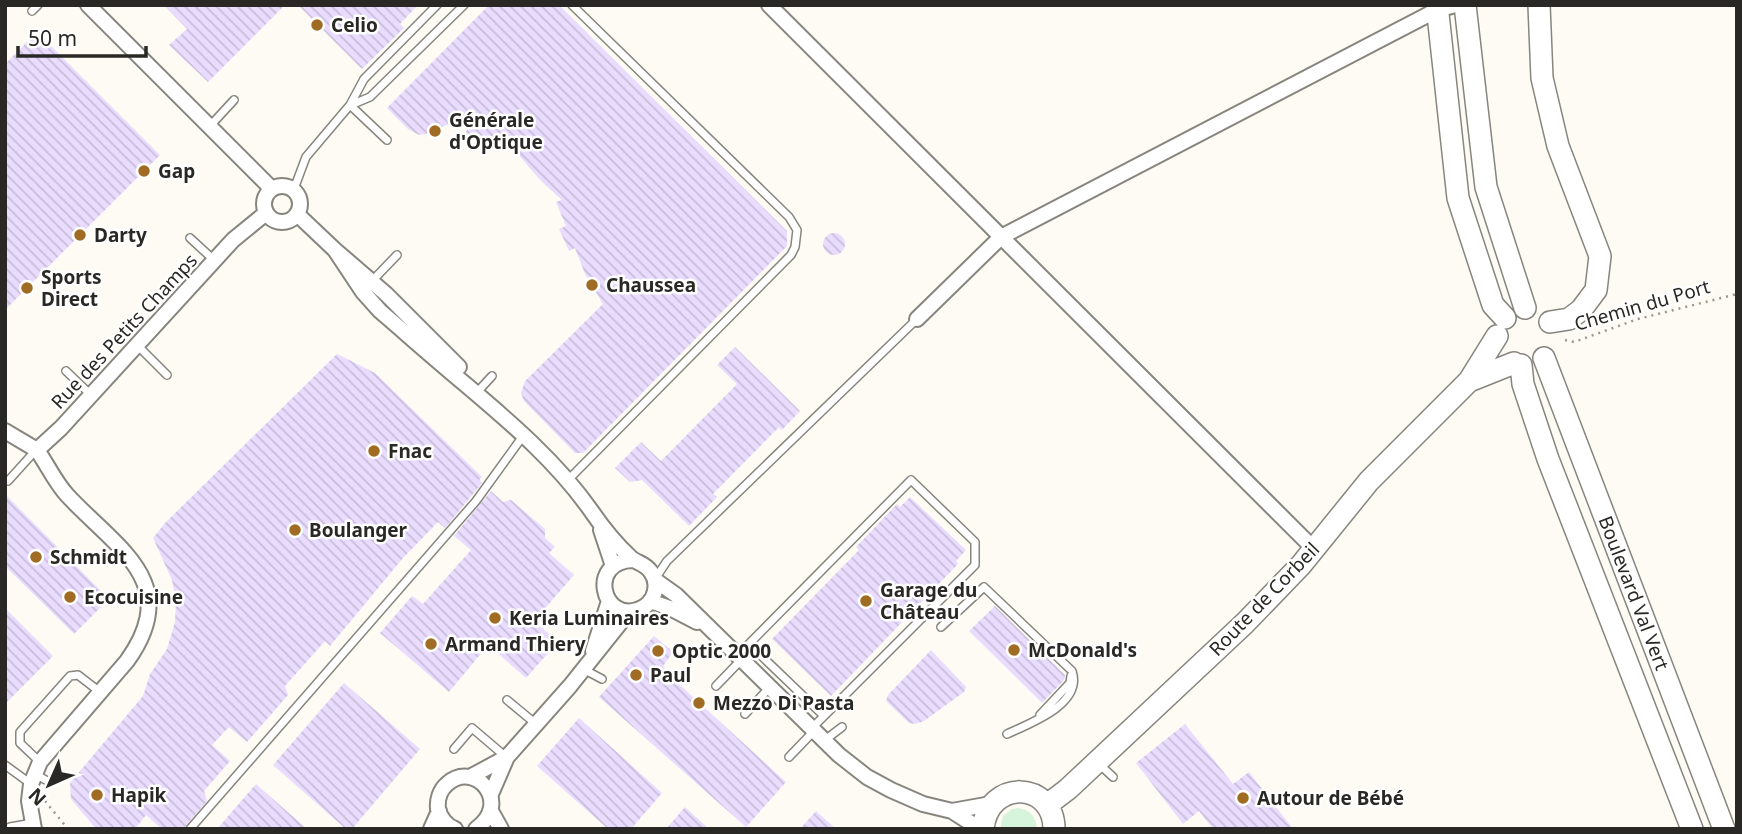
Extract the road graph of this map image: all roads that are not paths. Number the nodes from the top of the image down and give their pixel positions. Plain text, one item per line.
1 (88, 5) edge
2 (437, 5) edge
3 (464, 5) edge
4 (572, 5) edge
5 (769, 5) edge
6 (1465, 5) edge
7 (1539, 5) edge
8 (1443, 7) edge
9 (234, 100) dead end
10 (351, 105) junction
11 (210, 126) junction
12 (387, 140) dead end
13 (272, 189) junction
14 (294, 189) junction
15 (266, 214) junction
16 (297, 214) junction
17 (1001, 237) junction
18 (190, 238) dead end
19 (397, 255) dead end
20 (215, 261) junction
21 (363, 292) junction
22 (1525, 308) junction
23 (916, 319) joint
24 (1501, 327) junction
25 (1552, 330) junction
26 (137, 345) junction
27 (1544, 358) junction
28 (1518, 364) junction
29 (66, 371) dead end
30 (167, 375) dead end
31 (492, 376) dead end
32 (1469, 381) junction
33 (480, 389) junction
34 (92, 395) junction
35 (493, 406) junction
36 (5, 431) edge
37 (523, 436) junction
38 (37, 450) junction
39 (8, 481) dead end
40 (567, 481) junction
41 (599, 522) junction
42 (1314, 549) junction
43 (632, 560) junction
44 (613, 566) junction
45 (655, 579) junction
46 (609, 601) junction
47 (650, 601) junction
48 (629, 612) junction
49 (941, 627) dead end
50 (713, 631) junction
51 (743, 653) junction
52 (586, 664) junction
53 (602, 678) dead end
54 (104, 683) junction
55 (716, 686) dead end
56 (771, 687) junction
57 (507, 700) dead end
58 (745, 714) dead end
59 (824, 716) junction
60 (536, 725) junction
61 (842, 727) dead end
62 (817, 733) junction
63 (1007, 734) dead end
64 (454, 749) dead end
65 (507, 757) junction
66 (789, 757) dead end
67 (1097, 762) junction
68 (5, 765) edge
69 (35, 773) junction
70 (470, 777) junction
71 (1113, 777) dead end
72 (51, 783) dead end
73 (491, 794) junction
74 (991, 804) junction
75 (1047, 805) junction
76 (439, 811) junction
77 (491, 811) junction
78 (952, 811) junction
79 (34, 826) edge
80 (10, 827) dead end
81 (190, 829) edge
82 (431, 829) edge
83 (456, 829) edge
84 (476, 829) edge
85 (501, 829) edge
86 (982, 829) edge
87 (1054, 829) edge
88 (1692, 829) edge
89 (1724, 829) edge

1 - 11 street
2 - 10 lane
3 - 10 lane
4 - 40 lane
5 - 17 street
6 - 22 street
7 - 25 street
8 - 17 street
8 - 24 street
9 - 11 lane
10 - 12 lane
10 - 14 lane
11 - 13 street
13 - 14 street
13 - 15 street
14 - 16 street
15 - 16 street
15 - 20 street, Rue des Petits Champs
16 - 21 street
17 - 23 street
17 - 42 street
18 - 20 lane
19 - 21 lane
20 - 26 street, Rue des Petits Champs
21 - 33 street
21 - 35 street
22 - 24 street
22 - 25 street
23 - 45 lane
24 - 28 street
24 - 32 street, Route de Corbeil
25 - 27 street
26 - 30 lane
26 - 34 street, Rue des Petits Champs
27 - 28 street
27 - 89 street, Boulevard Val Vert
28 - 32 street, Route de Corbeil
28 - 88 street, Boulevard Val Vert
29 - 34 lane
31 - 33 lane
32 - 42 street, Route de Corbeil
33 - 35 street
34 - 38 street, Rue des Petits Champs
35 - 37 street
36 - 38 street
37 - 40 street
37 - 81 lane
38 - 39 lane
38 - 54 street
40 - 41 street
41 - 43 street
41 - 44 street
42 - 67 street, Route de Corbeil
43 - 44 street
43 - 45 street
44 - 46 street
45 - 47 street
45 - 50 street
46 - 48 street
46 - 52 street
47 - 48 street
47 - 50 street
48 - 52 street
49 - 63 lane
50 - 51 street
51 - 55 lane
51 - 56 street
51 - 59 lane
51 - 59 lane
52 - 53 lane
52 - 60 street
54 - 69 street
54 - 69 lane
56 - 58 lane
56 - 62 street
57 - 60 lane
59 - 62 lane
60 - 65 street
61 - 62 lane
62 - 66 lane
62 - 78 street
64 - 65 lane
65 - 70 street
65 - 73 street
67 - 71 lane
67 - 75 street, Route de Corbeil
68 - 69 lane
69 - 72 lane
69 - 79 street
70 - 73 street
70 - 76 street
73 - 77 street
74 - 75 street
74 - 78 street
74 - 86 street
75 - 87 street
76 - 82 street
76 - 83 street
77 - 84 street
77 - 85 street
78 - 86 street
79 - 80 lane

